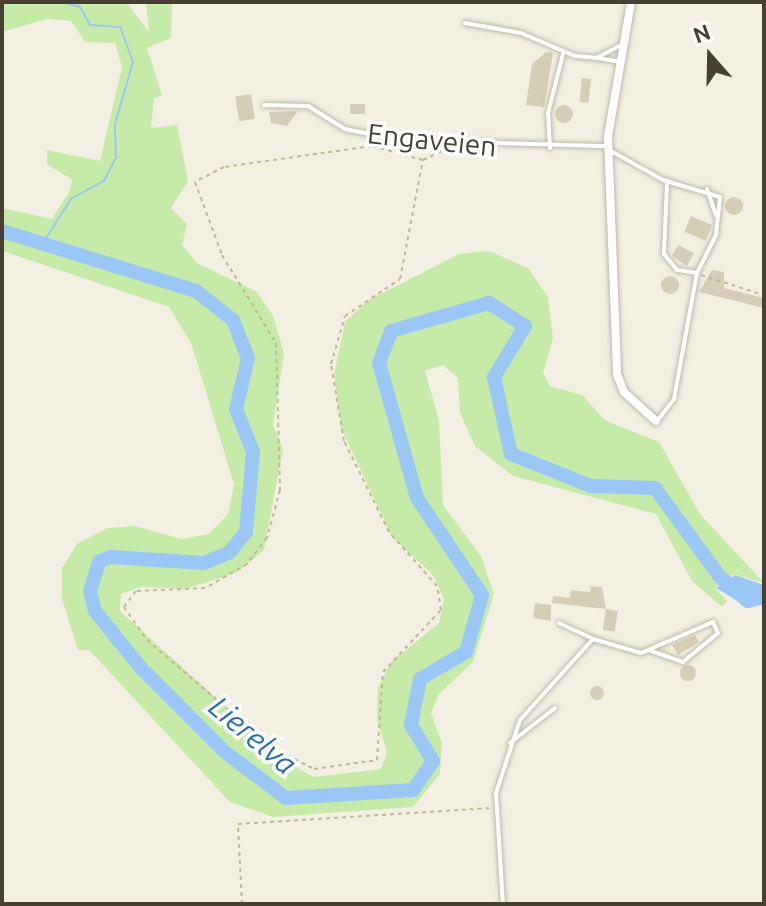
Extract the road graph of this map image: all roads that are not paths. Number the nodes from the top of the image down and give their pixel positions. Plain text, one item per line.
1 (631, 2) edge
2 (465, 23) dead end
3 (623, 44) junction
4 (563, 54) junction
5 (596, 58) junction
6 (623, 62) junction
7 (264, 105) dead end
8 (550, 148) junction
9 (608, 148) junction
10 (667, 181) junction
11 (707, 189) junction
12 (716, 215) junction
13 (697, 273) junction
14 (656, 421) joint
15 (559, 623) dead end
16 (593, 639) junction
17 (651, 651) junction
18 (555, 708) dead end
19 (508, 744) junction
20 (503, 904) edge

1 - 3 street
2 - 4 lane
3 - 5 lane
3 - 6 street
4 - 5 lane
4 - 8 lane
5 - 6 lane
6 - 9 street
7 - 8 lane, Engaveien
8 - 9 lane, Engaveien
9 - 10 lane
9 - 14 street
10 - 11 lane
10 - 13 lane
11 - 12 lane
11 - 12 lane
12 - 13 lane
13 - 14 lane
15 - 16 lane
16 - 17 lane
16 - 19 lane
17 - 17 lane
18 - 19 lane
19 - 20 lane

